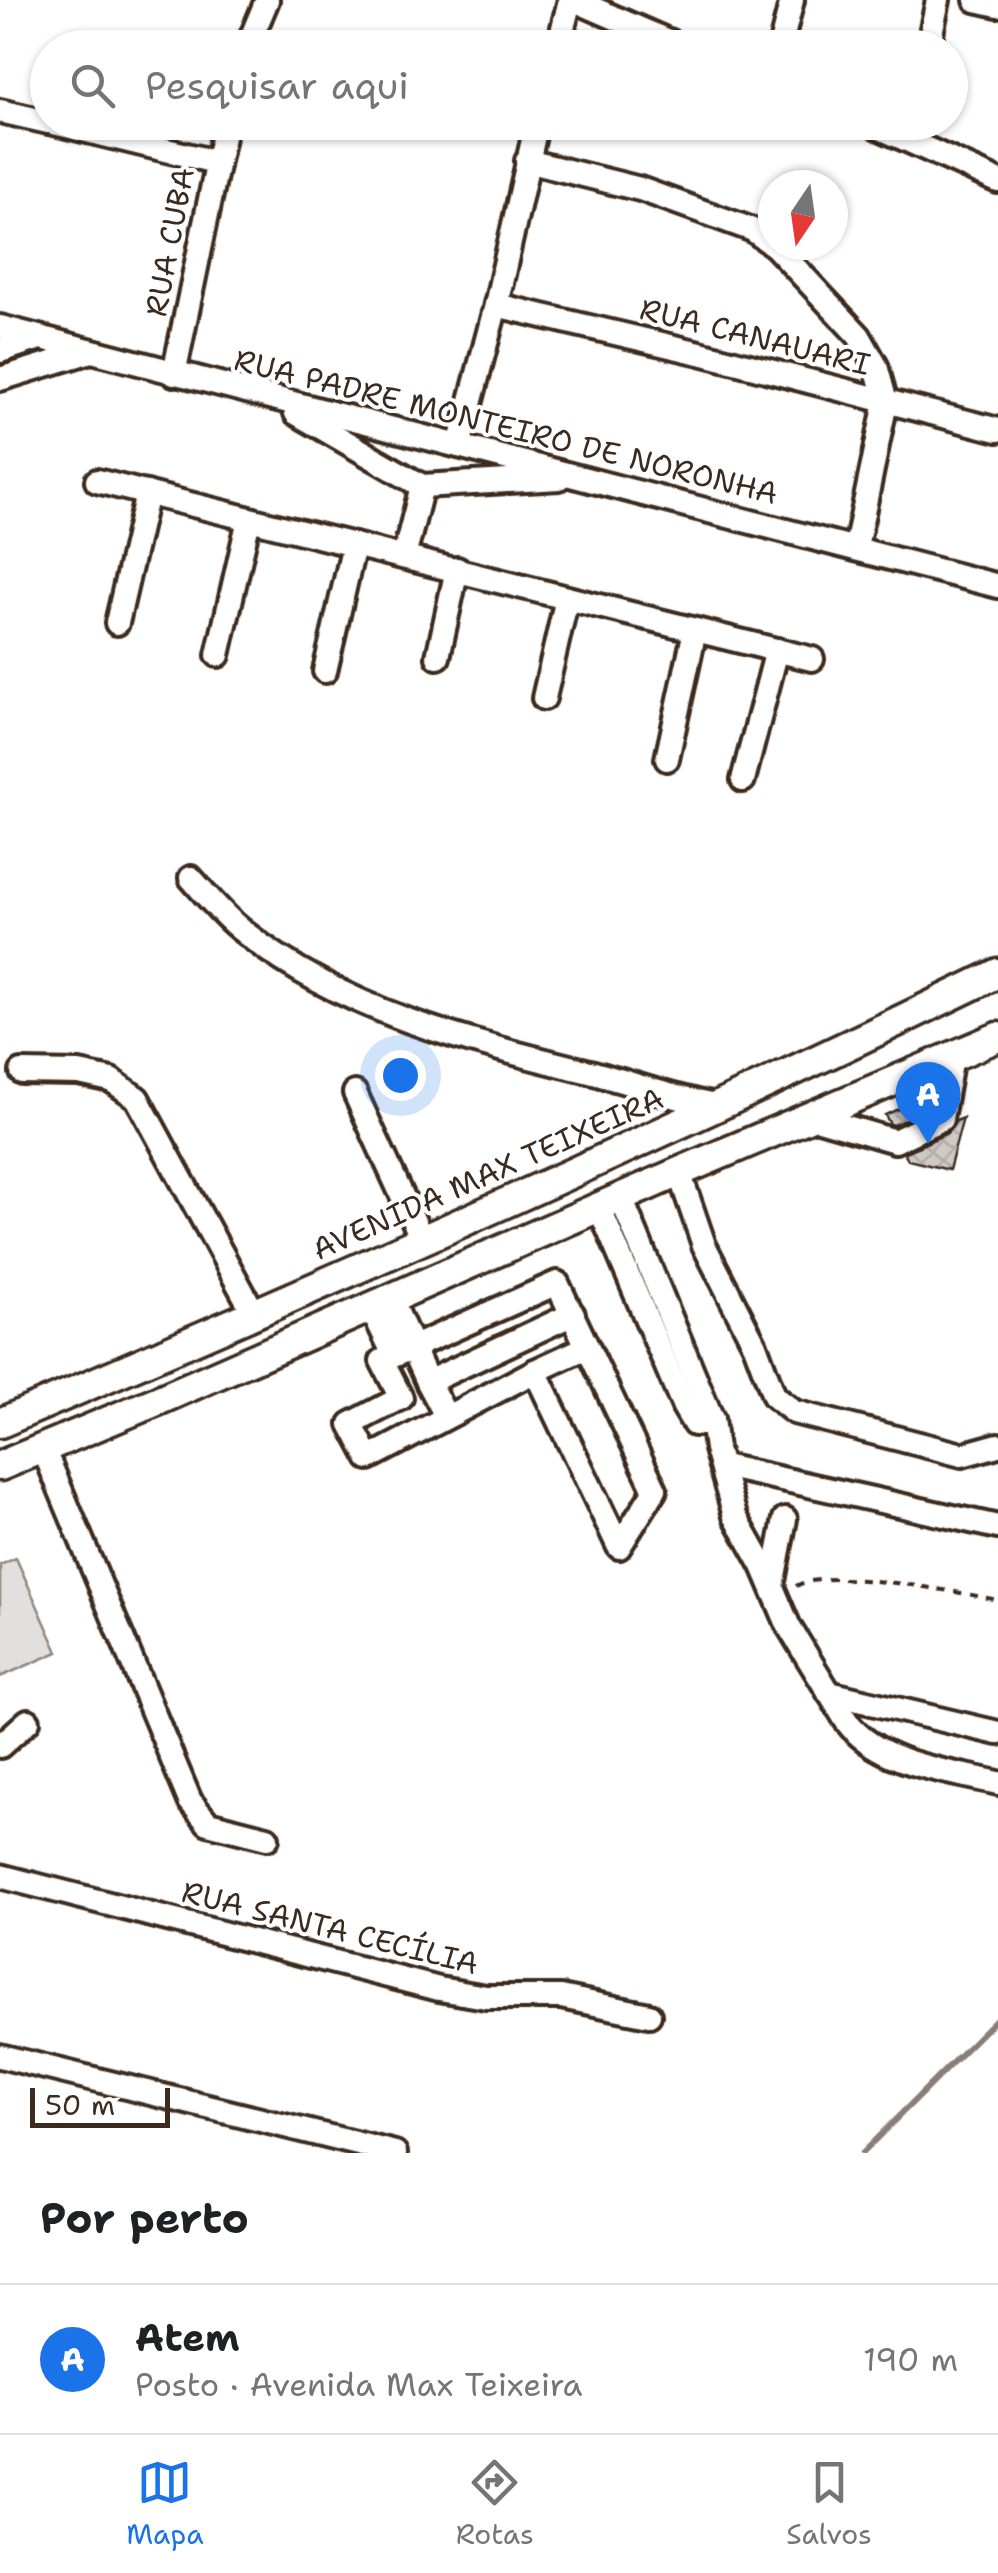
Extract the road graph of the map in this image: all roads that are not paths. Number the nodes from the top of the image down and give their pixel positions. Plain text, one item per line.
1 (267, 0) edge
2 (572, 0) edge
3 (792, 0) edge
4 (938, 0) edge
5 (976, 0) edge
6 (998, 6) edge
7 (254, 30) edge
8 (563, 30) edge
9 (642, 30) edge
10 (784, 30) edge
11 (932, 30) edge
12 (0, 110) edge
13 (30, 117) edge
14 (124, 140) edge
15 (222, 140) edge
16 (532, 140) edge
17 (926, 140) edge
18 (216, 162) junction
19 (527, 162) junction
20 (998, 181) edge
21 (496, 305) junction
22 (0, 327) edge
23 (40, 338) junction
24 (0, 351) edge
25 (91, 351) junction
26 (174, 374) junction
27 (0, 379) edge
28 (272, 398) junction
29 (886, 402) junction
30 (998, 430) edge
31 (459, 446) junction
32 (581, 477) junction
33 (97, 480) dead end
34 (422, 486) junction
35 (147, 493) junction
36 (249, 519) junction
37 (354, 545) junction
38 (856, 548) junction
39 (404, 556) junction
40 (457, 570) junction
41 (998, 586) edge
42 (567, 598) junction
43 (117, 623) dead end
44 (695, 630) junction
45 (776, 650) junction
46 (218, 655) dead end
47 (438, 657) dead end
48 (812, 659) dead end
49 (325, 671) dead end
50 (544, 698) dead end
51 (666, 759) dead end
52 (743, 780) dead end
53 (192, 878) dead end
54 (998, 973) edge
55 (998, 1037) edge
56 (952, 1056) junction
57 (22, 1072) dead end
58 (355, 1092) dead end
59 (715, 1106) junction
60 (809, 1116) junction
61 (679, 1172) junction
62 (610, 1202) junction
63 (422, 1239) junction
64 (381, 1303) junction
65 (572, 1314) junction
66 (255, 1315) junction
67 (587, 1347) junction
68 (403, 1351) junction
69 (536, 1371) junction
70 (428, 1382) junction
71 (401, 1398) junction
72 (446, 1416) junction
73 (0, 1423) edge
74 (416, 1431) junction
75 (998, 1446) edge
76 (43, 1448) junction
77 (719, 1457) junction
78 (0, 1466) edge
79 (786, 1519) dead end
80 (998, 1527) edge
81 (775, 1592) junction
82 (830, 1692) junction
83 (28, 1722) dead end
84 (998, 1734) edge
85 (0, 1746) edge
86 (998, 1783) edge
87 (267, 1838) dead end
88 (0, 1876) edge
89 (649, 2015) dead end
90 (0, 2056) edge
91 (394, 2153) edge

1 - 7 street
2 - 8 street
2 - 9 street
3 - 10 street
4 - 11 street
5 - 6 street
12 - 13 street
14 - 18 street
15 - 18 street, RUA CUBA
16 - 19 street
17 - 20 street
18 - 26 street, RUA CUBA
19 - 21 street
19 - 29 street
21 - 29 street, RUA CANAUARI
21 - 31 street
22 - 23 street, RUA PADRE MONTEIRO DE NORONHA
23 - 24 street
23 - 25 street, RUA PADRE MONTEIRO DE NORONHA
25 - 26 street, RUA PADRE MONTEIRO DE NORONHA
25 - 27 street
26 - 28 street, RUA PADRE MONTEIRO DE NORONHA
28 - 31 street, RUA PADRE MONTEIRO DE NORONHA
28 - 34 street
29 - 30 street, RUA CANAUARI
29 - 38 street
31 - 32 street, RUA PADRE MONTEIRO DE NORONHA
32 - 34 street
32 - 38 street, RUA PADRE MONTEIRO DE NORONHA
33 - 35 street
34 - 39 street
35 - 36 street
35 - 43 street
36 - 37 street
36 - 46 street
37 - 39 street
37 - 49 street
38 - 41 street, RUA PADRE MONTEIRO DE NORONHA
39 - 40 street
40 - 42 street
40 - 47 street
42 - 44 street
42 - 50 street
44 - 45 street
44 - 51 street
45 - 48 street
45 - 52 street
53 - 59 street
54 - 59 main road, AVENIDA MAX TEIXEIRA
55 - 56 main road
56 - 60 main road
56 - 60 street
57 - 66 street
58 - 63 street
59 - 63 main road, AVENIDA MAX TEIXEIRA
60 - 61 main road
61 - 62 main road
61 - 75 street
62 - 64 main road
62 - 77 street
63 - 66 main road, AVENIDA MAX TEIXEIRA
64 - 68 street
64 - 76 main road
65 - 67 street
65 - 68 street
65 - 70 street
66 - 73 main road, AVENIDA MAX TEIXEIRA
67 - 69 street
67 - 69 street
68 - 70 street
68 - 71 street
69 - 72 street
70 - 72 street
71 - 74 street
71 - 74 street
72 - 74 street
76 - 78 main road
76 - 87 street
77 - 80 street
77 - 81 street
79 - 81 street
81 - 82 street
82 - 84 street
82 - 86 street
83 - 85 street
88 - 89 street, RUA SANTA CECÍLIA
90 - 91 street

